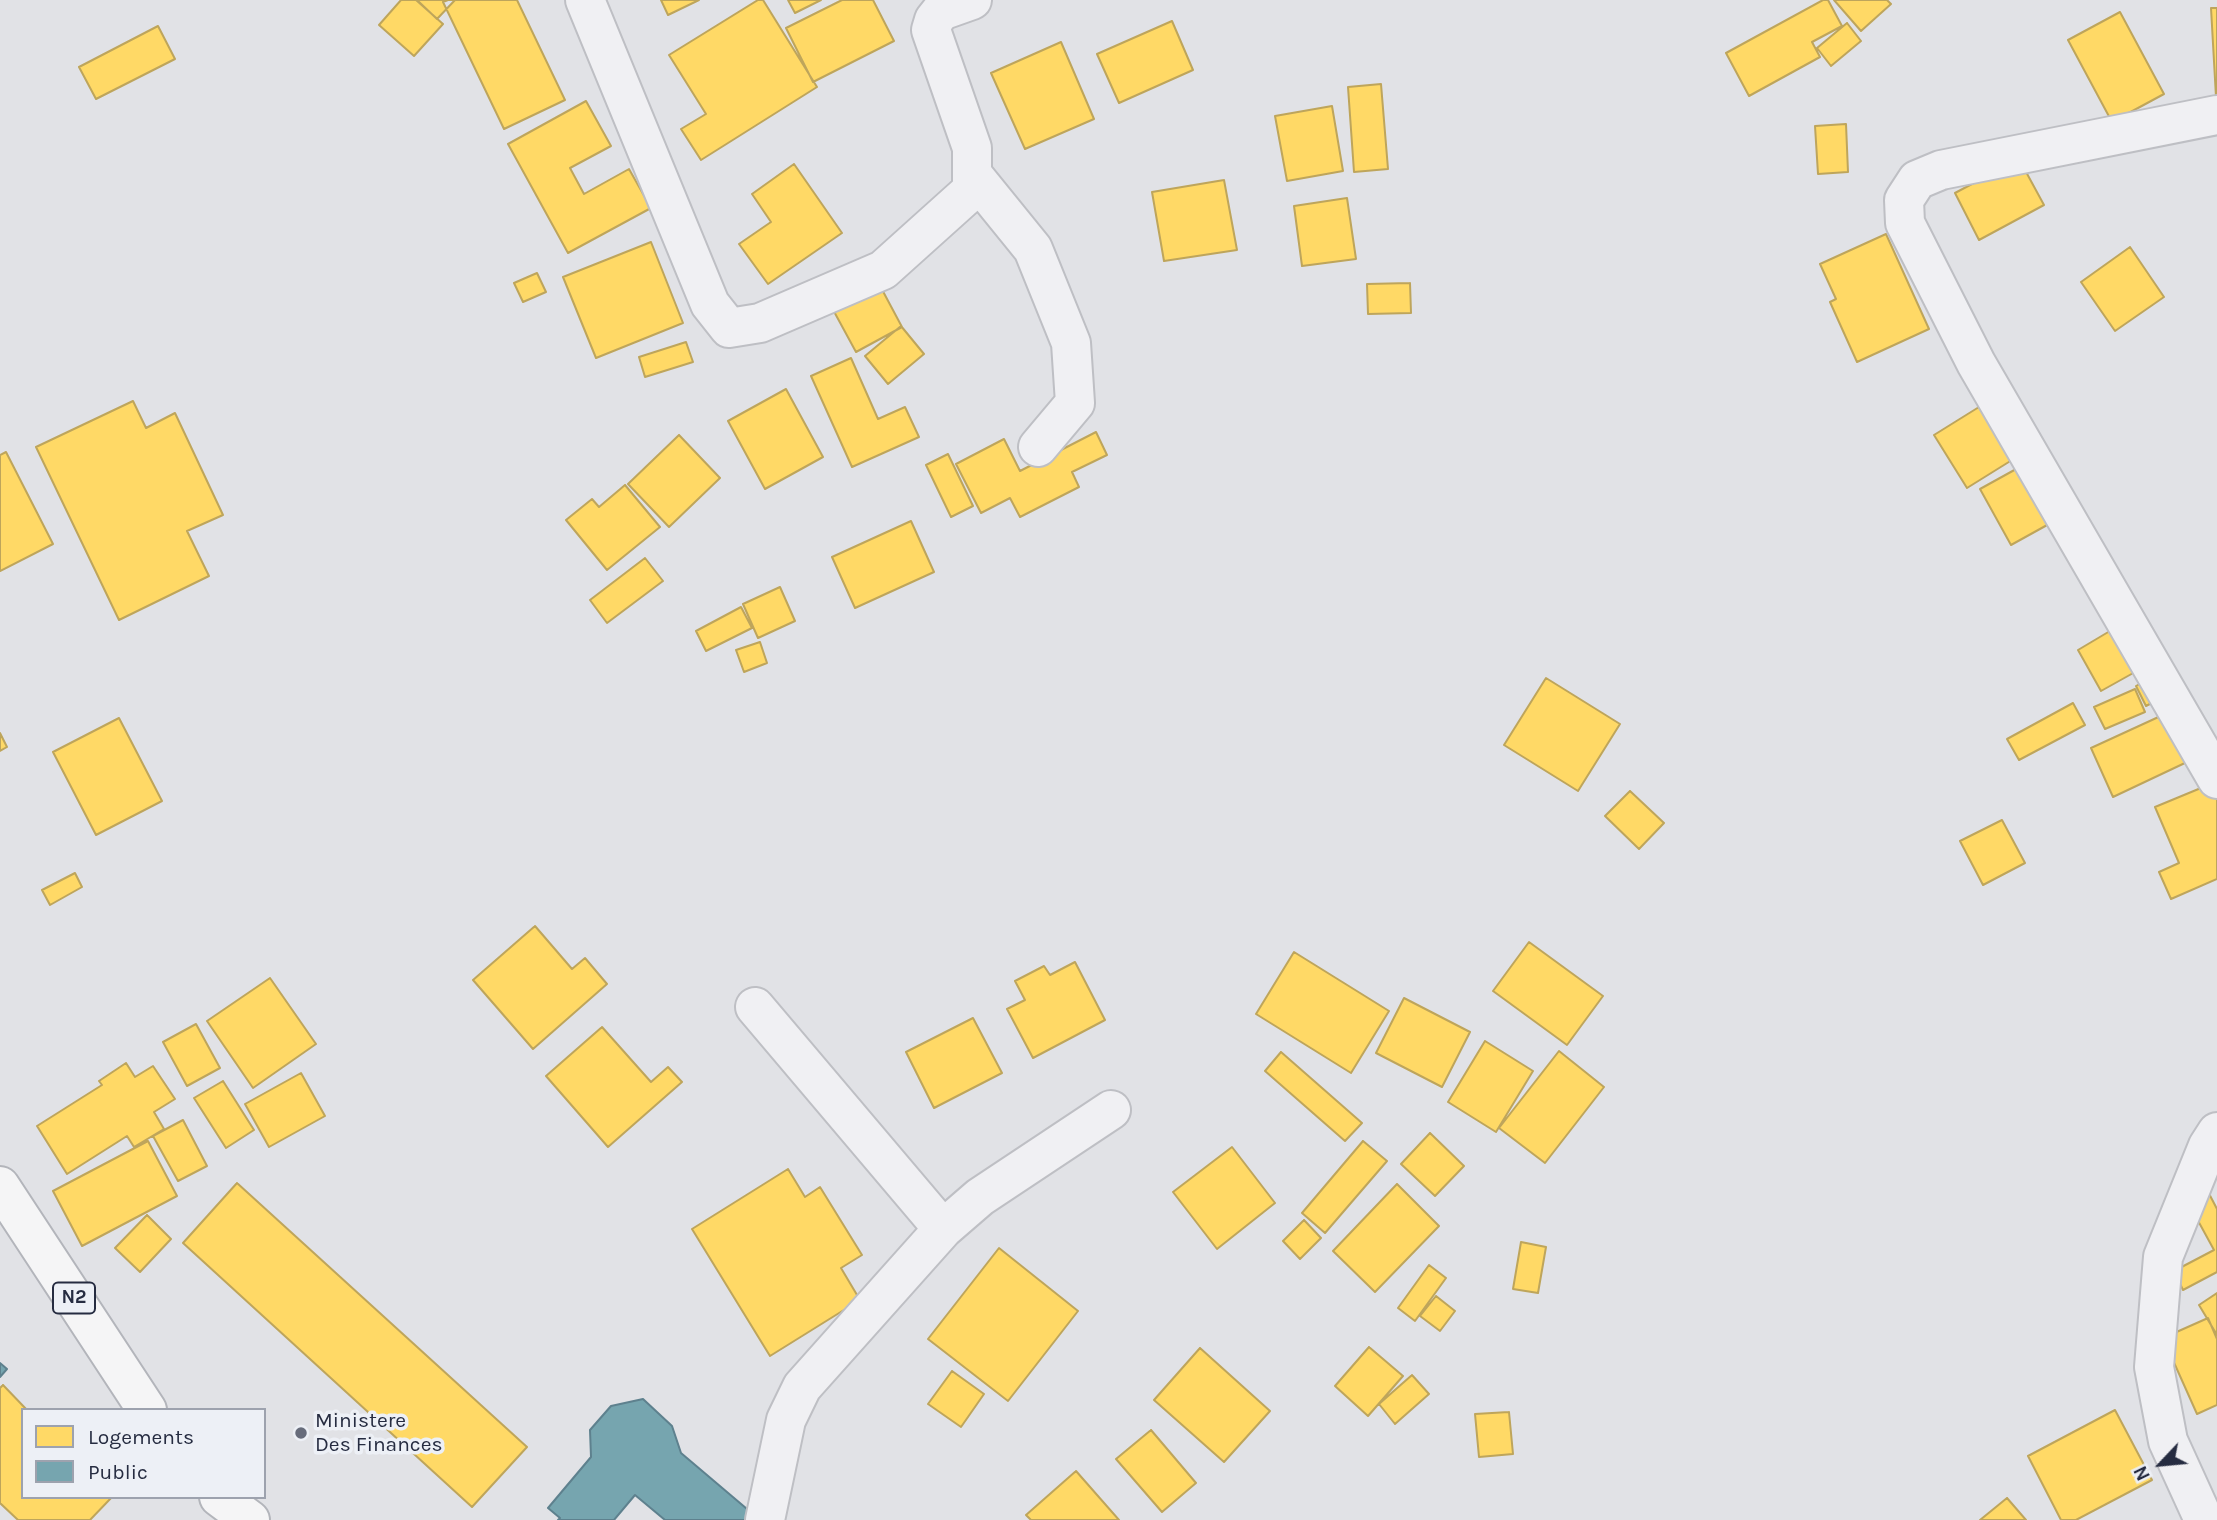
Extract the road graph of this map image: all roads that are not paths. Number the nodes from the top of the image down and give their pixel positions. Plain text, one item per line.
1 (585, 0) edge
2 (972, 0) edge
3 (2217, 115) edge
4 (973, 175) junction
5 (1038, 447) dead end
6 (2217, 779) edge
7 (755, 1007) dead end
8 (1111, 1110) dead end
9 (2217, 1132) edge
10 (0, 1186) edge
11 (943, 1229) junction
12 (146, 1408) edge
13 (222, 1499) edge
14 (250, 1520) edge
15 (765, 1520) edge
16 (2204, 1520) edge

1 - 4 street
2 - 4 street
3 - 6 street
4 - 5 street
7 - 11 street
8 - 11 street
9 - 16 street
10 - 12 highway, N2
11 - 15 street
13 - 14 highway

